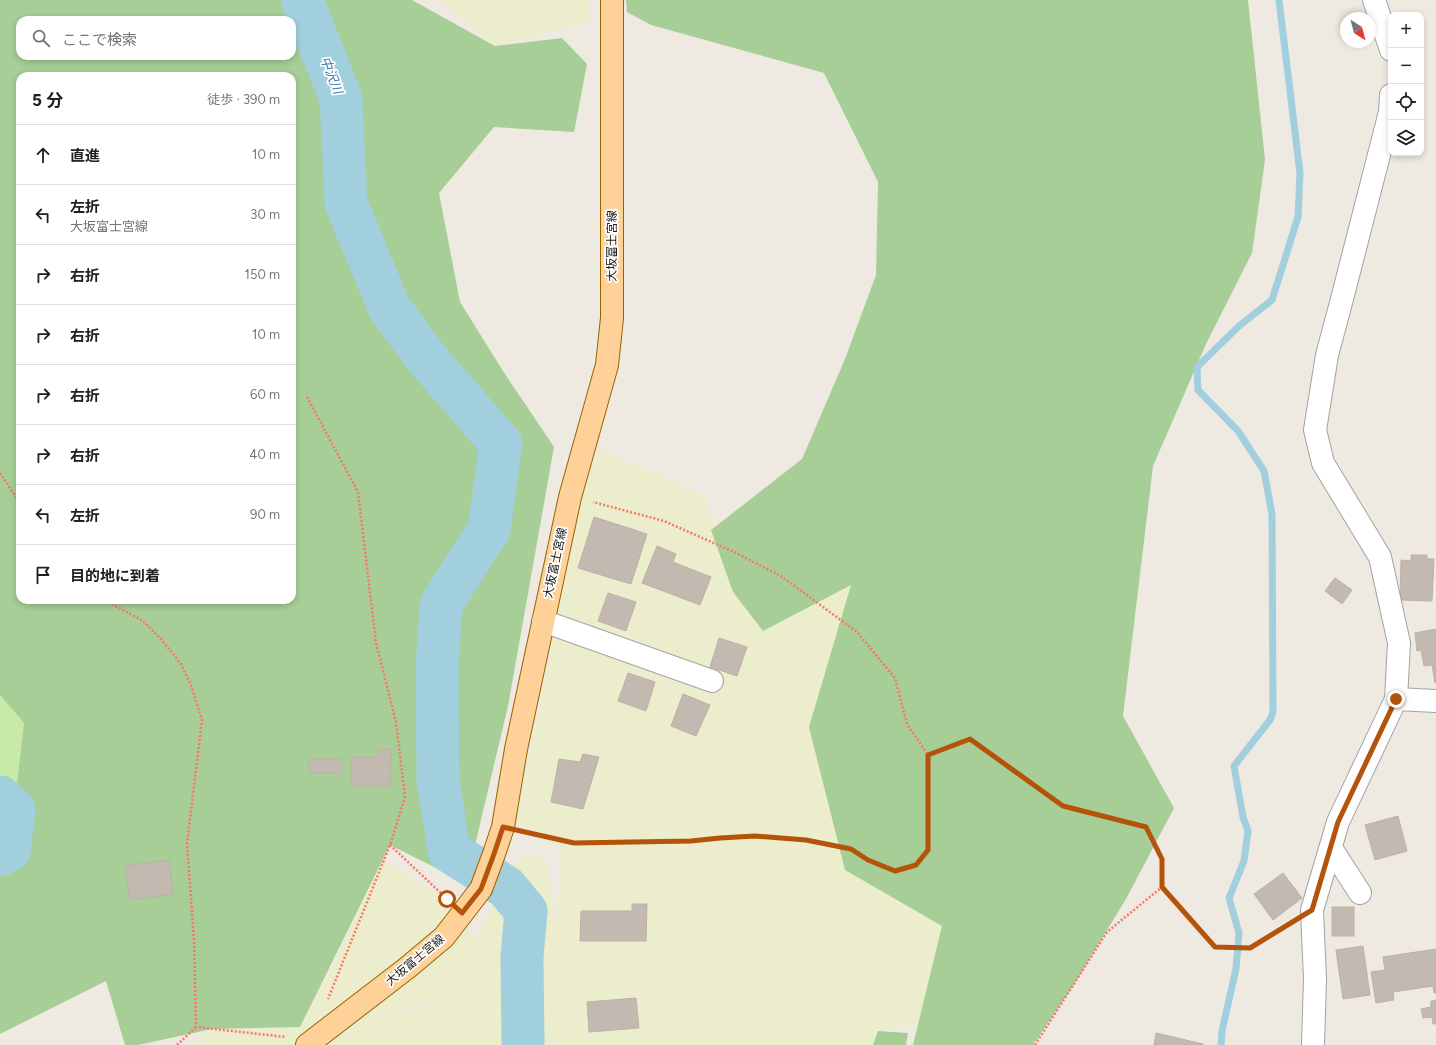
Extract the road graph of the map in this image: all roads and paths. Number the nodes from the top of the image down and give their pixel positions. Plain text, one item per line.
1 (612, 0) edge
2 (1374, 0) edge
3 (1390, 48) edge
4 (1388, 119) edge
5 (307, 397) dead end
6 (0, 473) edge
7 (570, 496) junction
8 (16, 497) edge
9 (112, 604) edge
10 (543, 621) junction
11 (712, 681) dead end
12 (1396, 699) junction
13 (1436, 701) edge
14 (928, 755) junction
15 (503, 827) junction
16 (390, 845) junction
17 (1330, 848) junction
18 (1162, 887) junction
19 (1360, 894) dead end
20 (1312, 910) junction
21 (462, 913) junction
22 (325, 1004) dead end
23 (196, 1027) junction
24 (309, 1043) edge
25 (177, 1045) edge
26 (1035, 1045) edge
27 (1313, 1045) edge

1 - 7 main road, 大坂富士宮線
2 - 3 street
4 - 12 street
5 - 16 path
6 - 8 path
7 - 10 main road, 大坂富士宮線
7 - 14 path
9 - 23 path
10 - 11 street
10 - 15 main road, 大坂富士宮線
12 - 13 street
12 - 17 street
14 - 15 path
14 - 18 path
15 - 21 main road, 大坂富士宮線
16 - 21 path
16 - 22 path
17 - 19 street
17 - 20 street
18 - 20 path
18 - 26 path
20 - 27 street
21 - 24 main road, 大坂富士宮線
23 - 24 path
23 - 25 path

